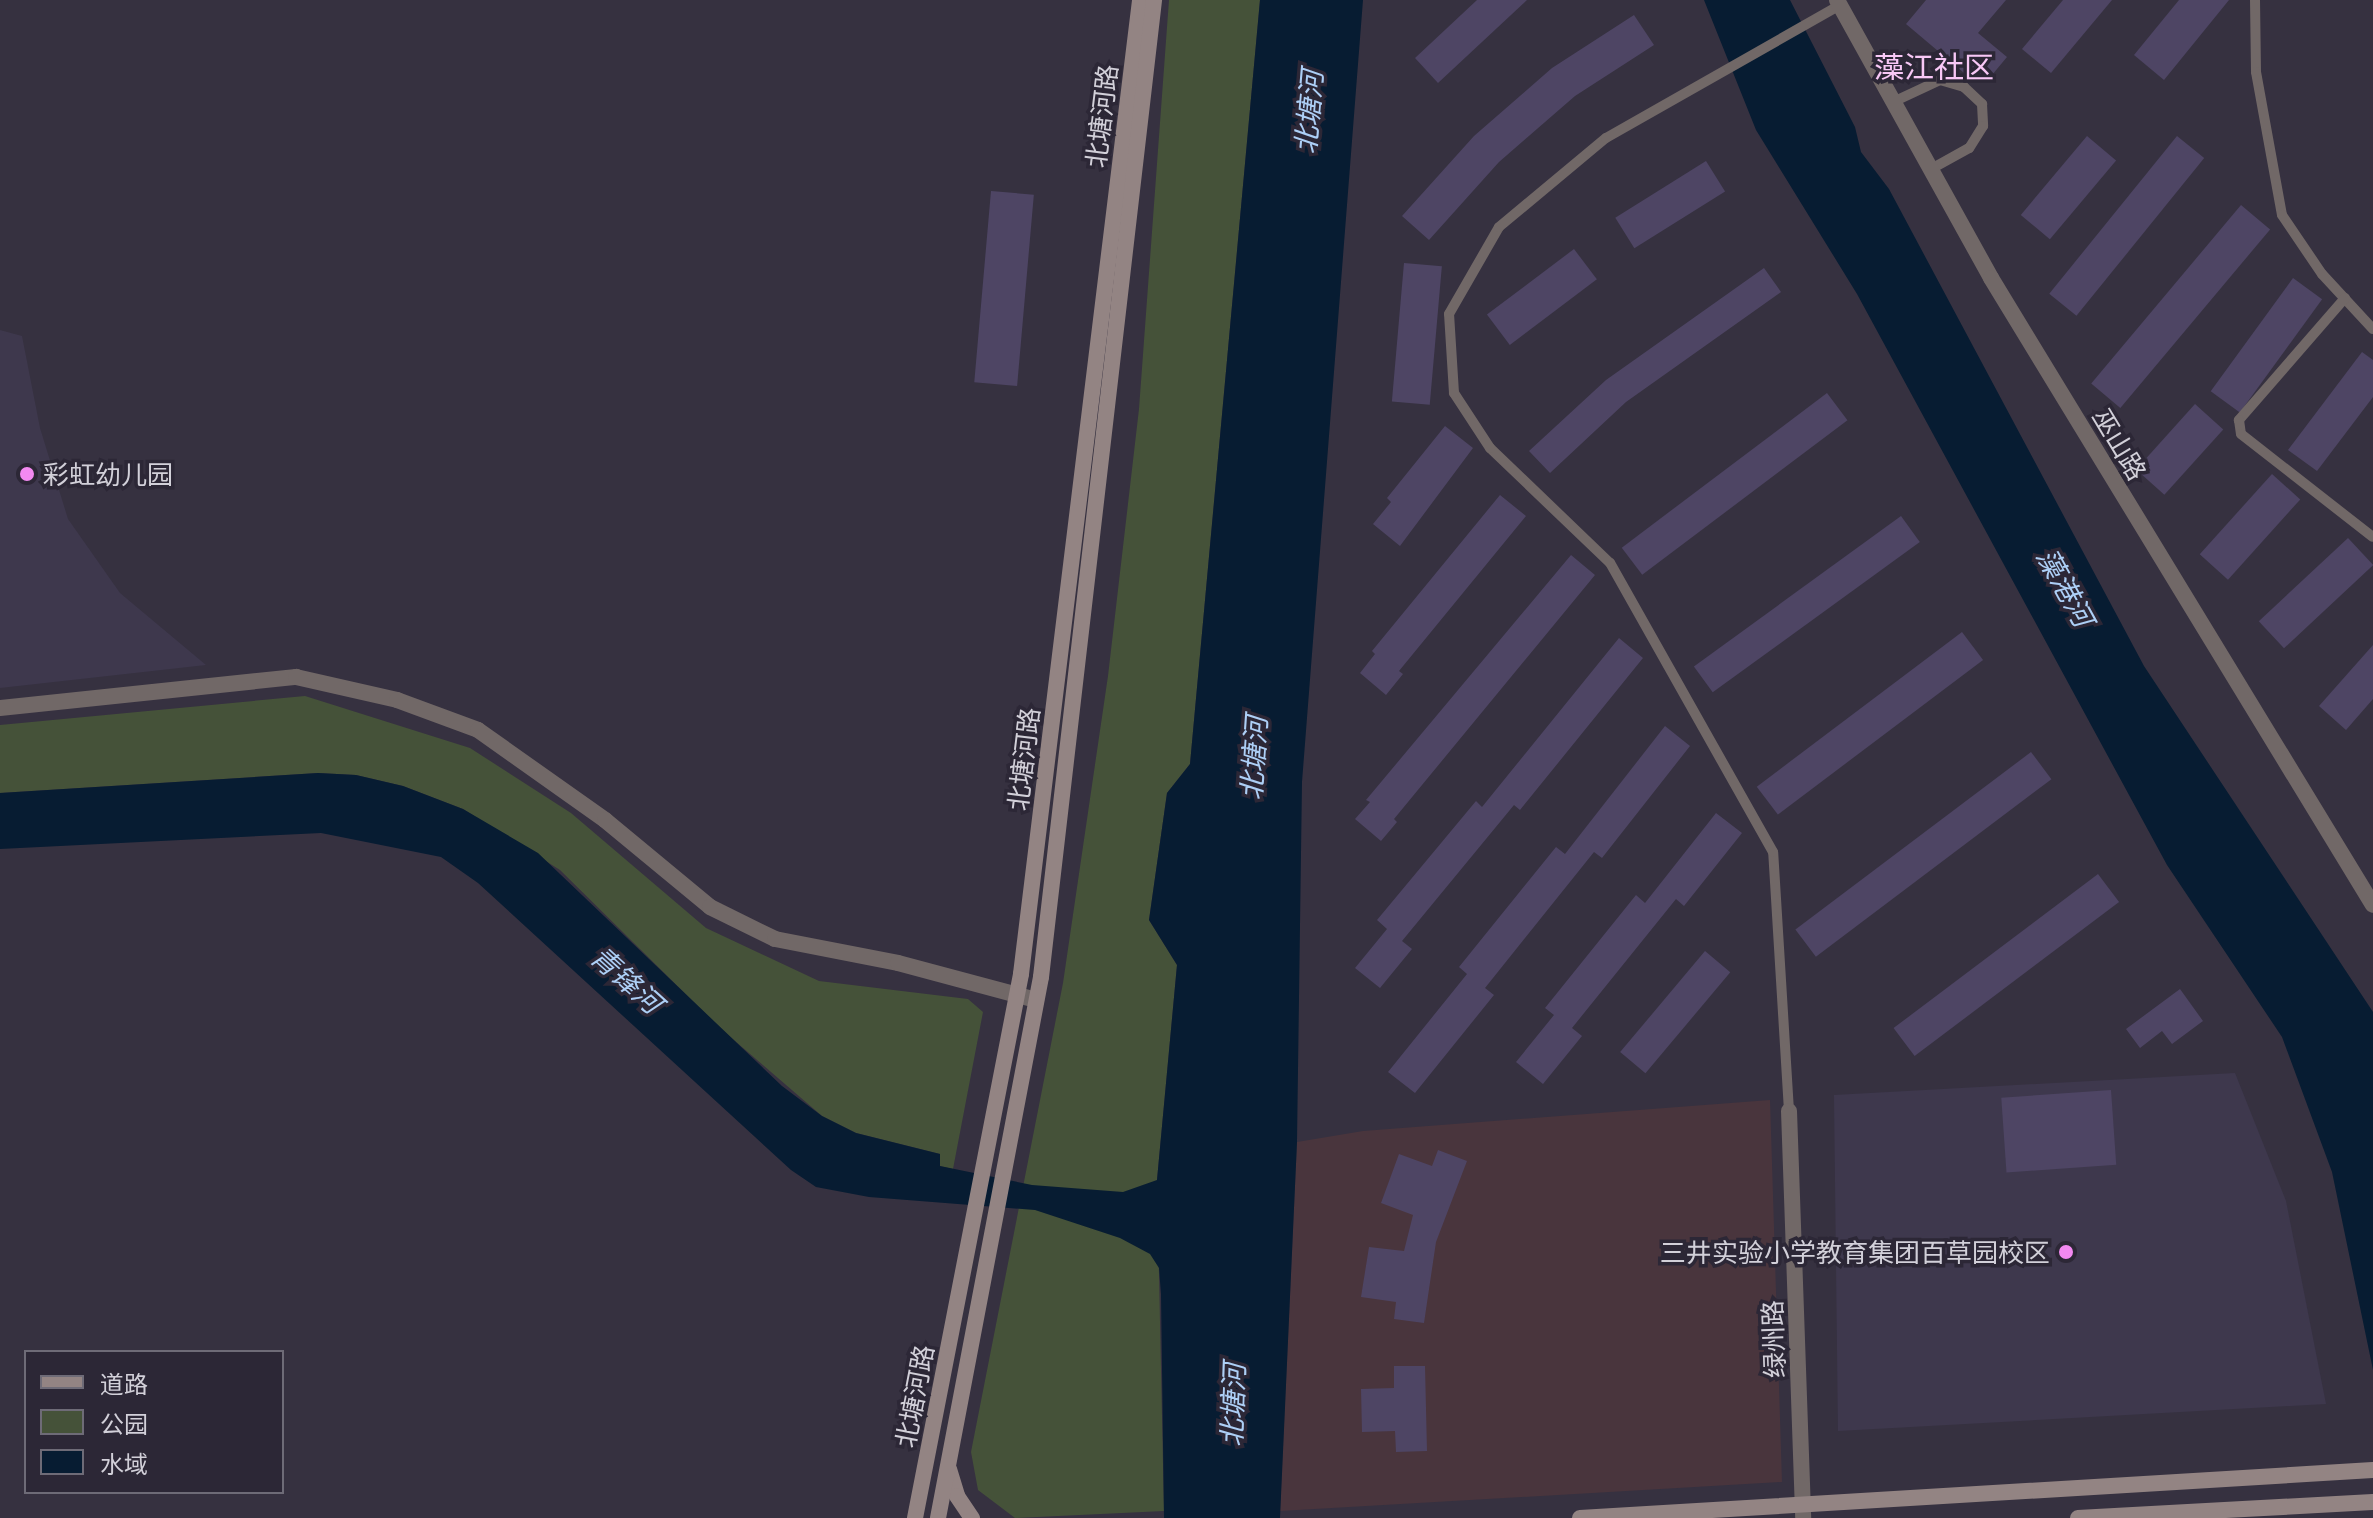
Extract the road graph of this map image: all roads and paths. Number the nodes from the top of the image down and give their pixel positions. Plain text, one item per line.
1 (1140, 0) edge
2 (1154, 0) edge
3 (2255, 0) edge
4 (1838, 3) edge
5 (1893, 102) junction
6 (1931, 169) junction
7 (2345, 298) junction
8 (2373, 329) edge
9 (2373, 537) edge
10 (0, 708) edge
11 (2373, 905) edge
12 (1016, 995) junction
13 (1036, 1000) junction
14 (1789, 1111) joint
15 (948, 1466) junction
16 (2373, 1470) edge
17 (2373, 1502) edge
18 (1803, 1510) edge
19 (915, 1518) edge
20 (938, 1518) edge
21 (972, 1518) edge
22 (1580, 1518) edge
23 (2078, 1518) edge

1 - 12 main road, 北塘河路
2 - 13 main road, 北塘河路
3 - 7 lane
4 - 5 street, 巫山路
4 - 14 lane
5 - 6 street, 巫山路
5 - 6 lane
6 - 11 street, 巫山路
7 - 8 lane
7 - 9 lane
10 - 12 street
12 - 13 street
12 - 19 main road, 北塘河路
13 - 15 main road, 北塘河路
14 - 18 street, 绿州路
15 - 20 main road, 北塘河路
15 - 21 main road
16 - 18 main road
17 - 23 main road
18 - 22 main road

